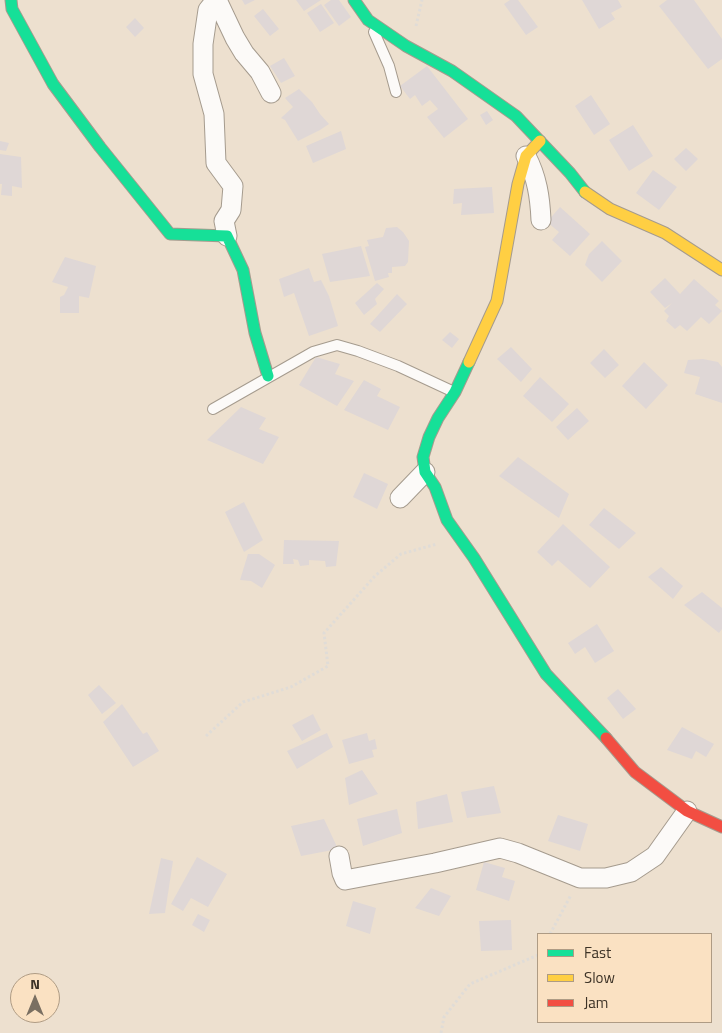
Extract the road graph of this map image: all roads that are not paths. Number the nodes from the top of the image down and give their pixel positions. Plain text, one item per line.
1 (11, 0) edge
2 (217, 0) edge
3 (354, 0) edge
4 (368, 20) junction
5 (396, 92) dead end
6 (271, 93) dead end
7 (540, 141) junction
8 (526, 156) junction
9 (541, 220) dead end
10 (227, 236) junction
11 (722, 270) edge
12 (268, 376) junction
13 (455, 392) junction
14 (213, 409) dead end
15 (425, 472) junction
16 (400, 498) dead end
17 (687, 811) junction
18 (722, 827) edge
19 (339, 856) dead end

1 - 10 street
2 - 6 street
2 - 10 street
3 - 4 street
4 - 5 lane
4 - 7 street
7 - 8 street
7 - 11 street
8 - 9 street
8 - 13 street
10 - 12 street
12 - 13 lane
12 - 14 lane
13 - 15 street
15 - 16 street
15 - 17 street
17 - 18 street
17 - 19 street

